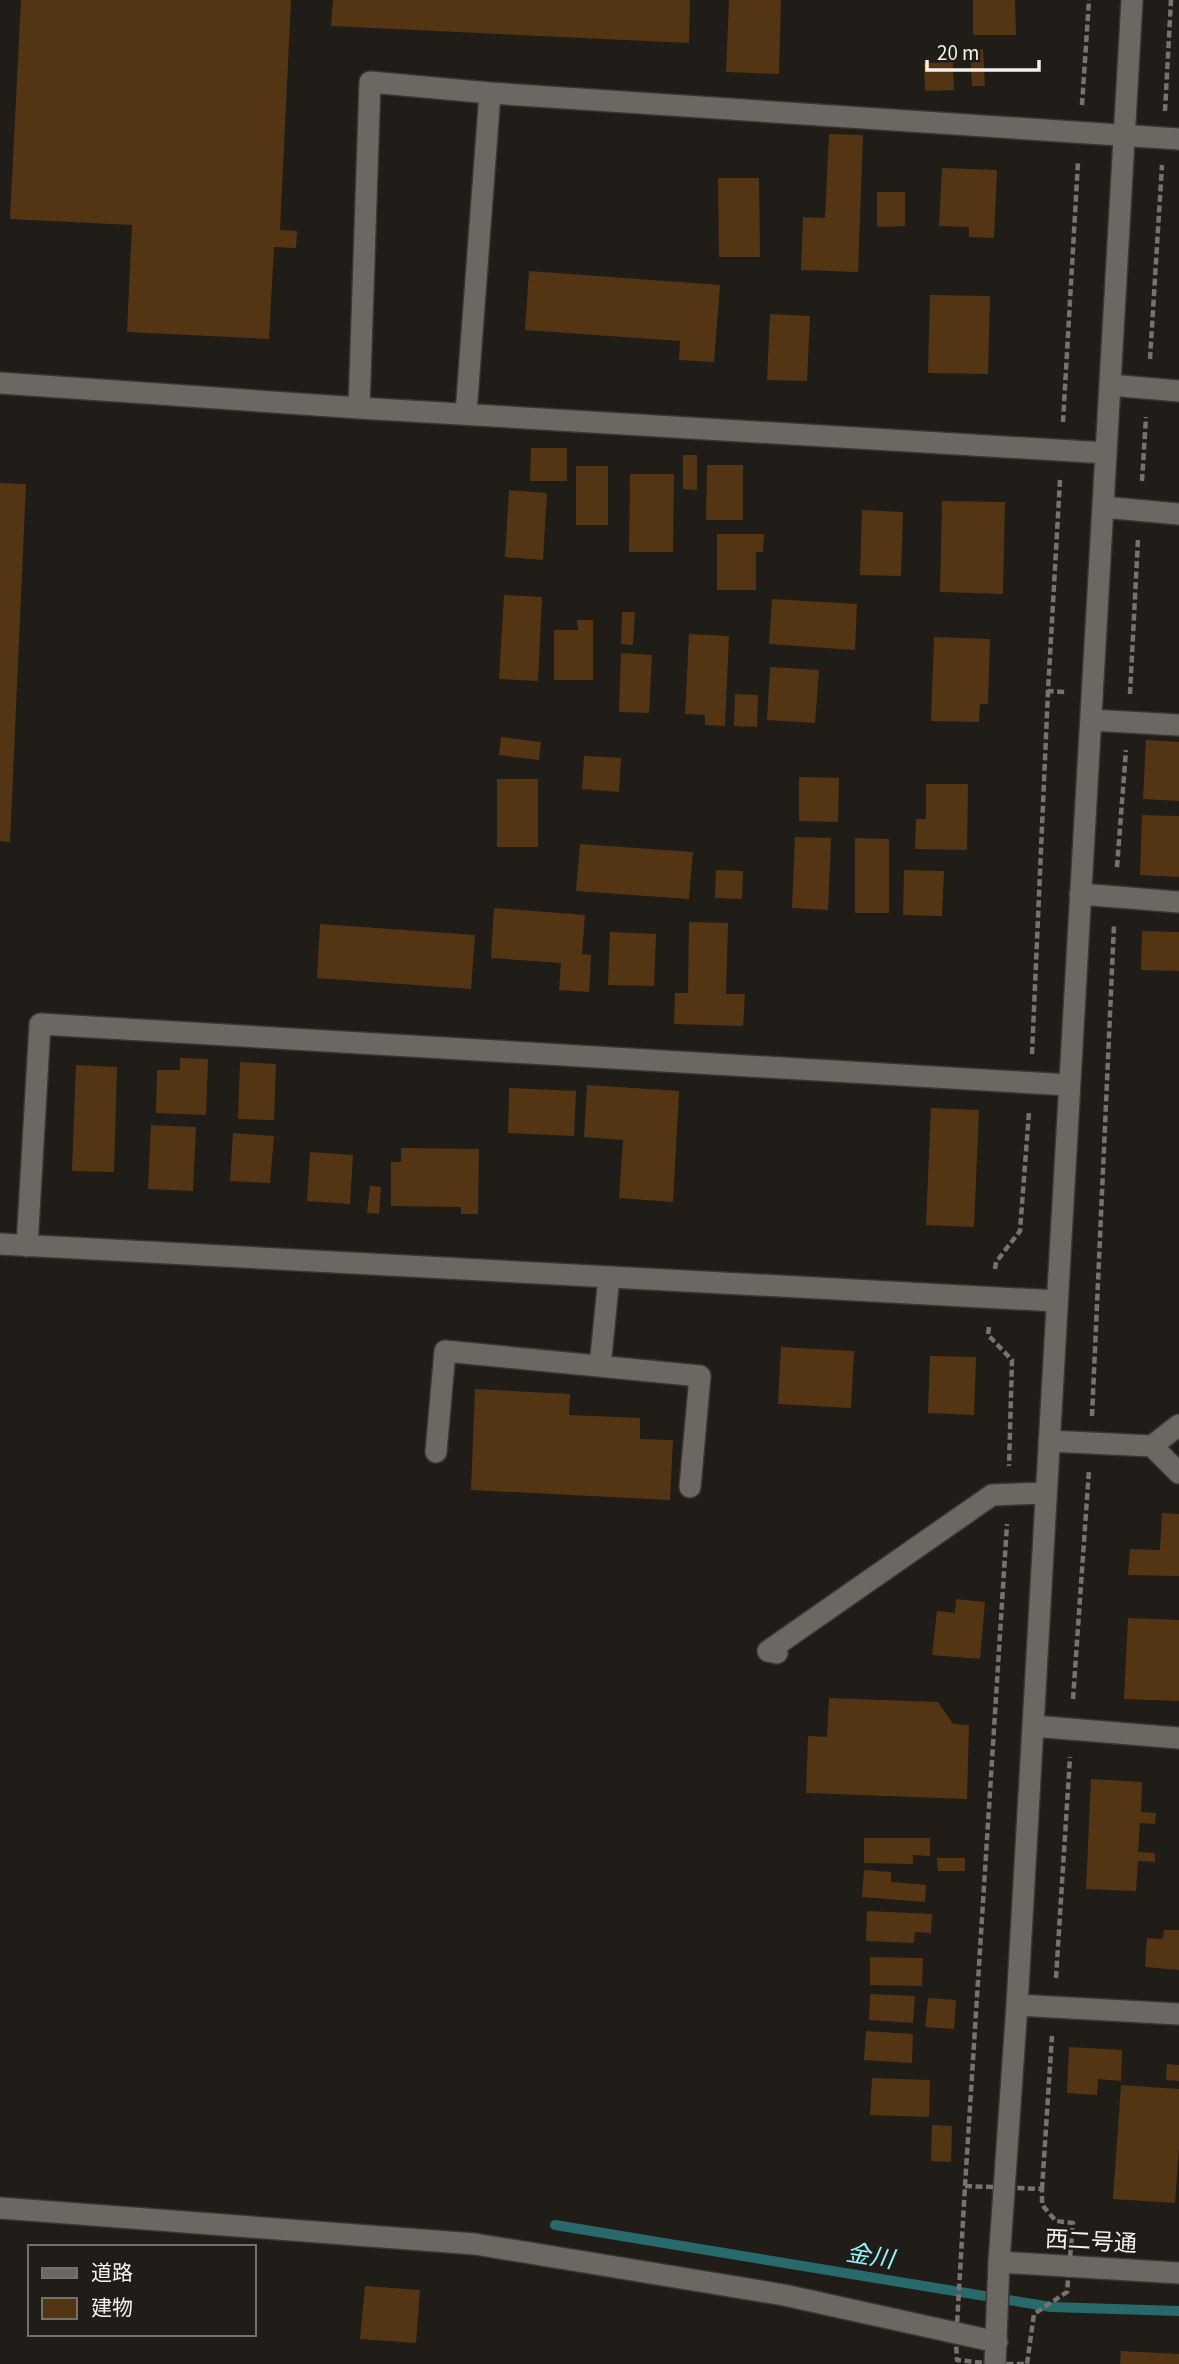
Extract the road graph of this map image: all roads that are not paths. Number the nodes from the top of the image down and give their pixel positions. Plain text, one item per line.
1 (1132, 0) edge
2 (490, 93) junction
3 (1125, 136) junction
4 (1179, 139) edge
5 (0, 383) edge
6 (1110, 385) junction
7 (1179, 391) edge
8 (359, 408) junction
9 (466, 413) junction
10 (1106, 453) junction
11 (1103, 507) junction
12 (1179, 514) edge
13 (1091, 720) junction
14 (1179, 725) edge
15 (1080, 894) junction
16 (1179, 902) edge
17 (1069, 1085) junction
18 (0, 1244) edge
19 (27, 1246) junction
20 (609, 1277) junction
21 (1057, 1300) junction
22 (600, 1366) junction
23 (1179, 1425) edge
24 (1049, 1441) junction
25 (1152, 1446) junction
26 (436, 1452) dead end
27 (1179, 1472) edge
28 (690, 1487) dead end
29 (1046, 1493) junction
30 (777, 1653) dead end
31 (1033, 1726) junction
32 (1179, 1738) edge
33 (1017, 2005) junction
34 (1179, 2014) edge
35 (0, 2208) edge
36 (999, 2262) junction
37 (1179, 2273) edge
38 (997, 2342) junction
39 (995, 2364) edge

1 - 3 street
2 - 3 street
2 - 8 street
2 - 9 street
3 - 4 street
3 - 6 street
5 - 8 street
6 - 7 street
6 - 10 street
8 - 9 street
9 - 10 street
10 - 11 street
11 - 12 street
11 - 13 street
13 - 14 street
13 - 15 street
15 - 16 street
15 - 17 street
17 - 19 street
17 - 21 street
18 - 19 street
19 - 20 street
20 - 21 street
20 - 22 street
21 - 24 street
22 - 26 street
22 - 28 street
23 - 25 street
24 - 25 street
24 - 29 street
25 - 27 street
29 - 30 street
29 - 31 street
31 - 32 street
31 - 33 street
33 - 34 street
33 - 36 street
35 - 38 street
36 - 37 street, 西二号通
36 - 38 street
38 - 39 street

